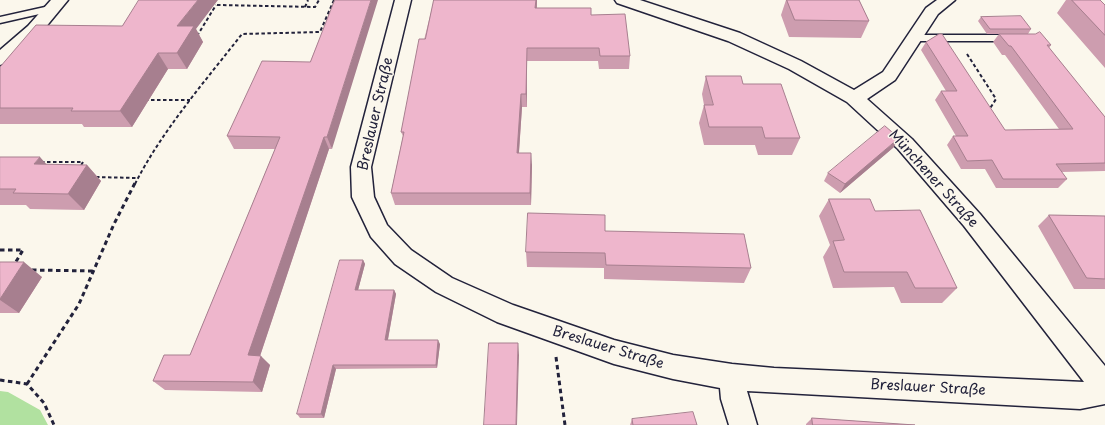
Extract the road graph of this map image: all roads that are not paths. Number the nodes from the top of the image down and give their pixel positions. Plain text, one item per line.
1 (403, 0) edge
2 (623, 0) edge
3 (947, 0) edge
4 (57, 4) edge
5 (0, 20) edge
6 (915, 36) junction
7 (1022, 38) edge
8 (0, 59) edge
9 (854, 98) junction
10 (732, 377) junction
11 (1105, 387) edge
12 (1105, 391) edge
13 (743, 425) edge

1 - 10 street, Breslauer Straße
2 - 9 street, Münchener Straße
3 - 6 street
4 - 5 lane
4 - 8 street
6 - 7 lane
6 - 9 street
9 - 11 street, Münchener Straße
10 - 12 street, Breslauer Straße
10 - 13 street

